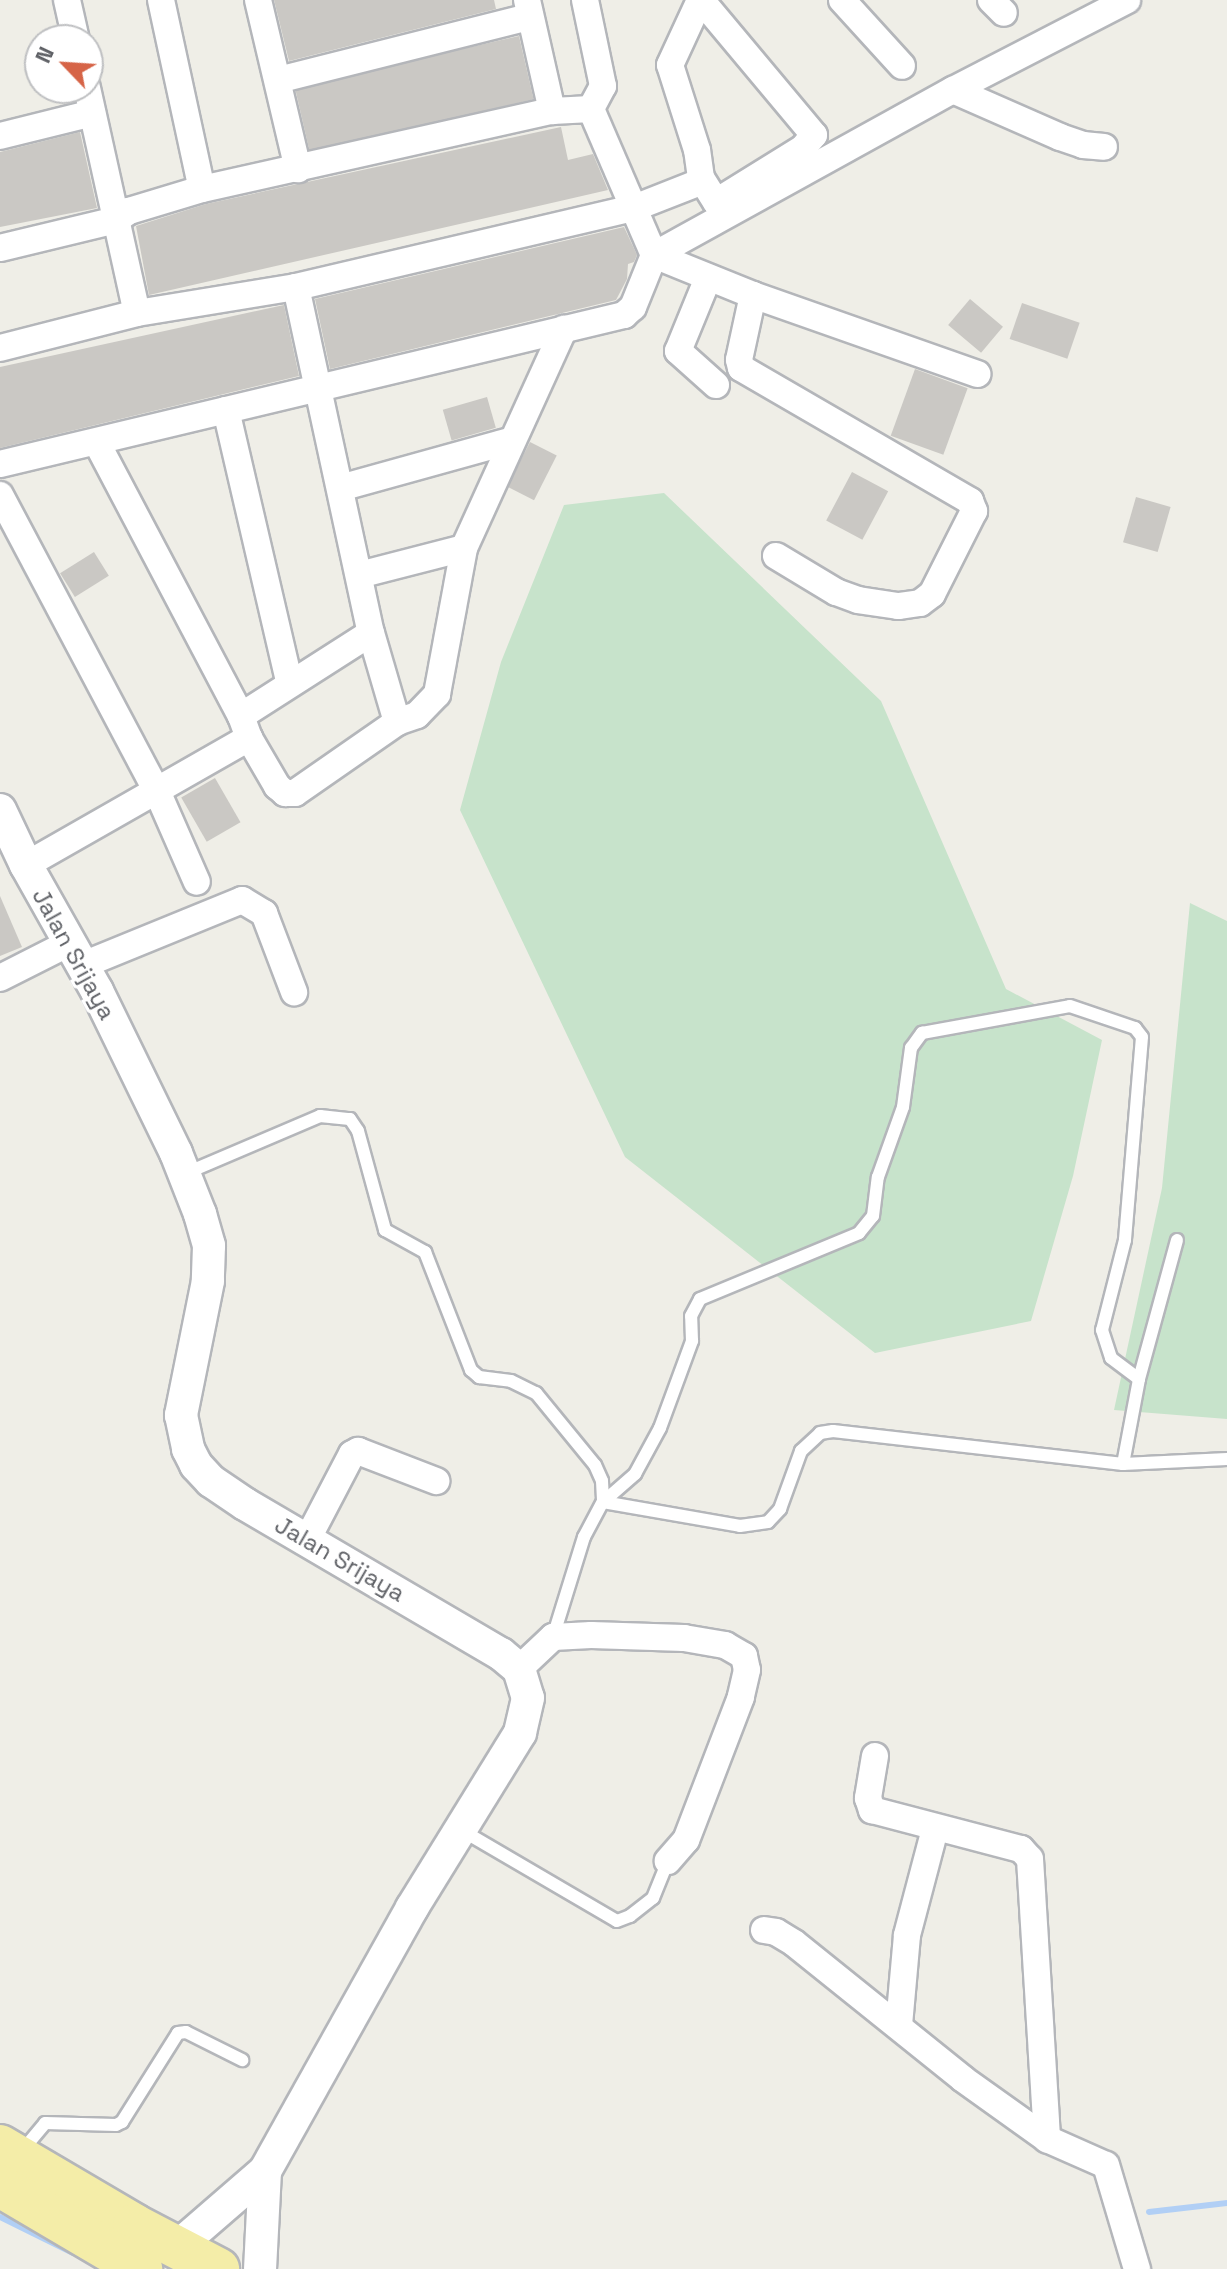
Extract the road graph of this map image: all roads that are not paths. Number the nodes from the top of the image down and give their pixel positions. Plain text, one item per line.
1 (67, 0) edge
2 (258, 0) edge
3 (585, 0) edge
4 (701, 0) edge
5 (842, 0) edge
6 (1127, 0) edge
7 (164, 1) edge
8 (528, 8) edge
9 (72, 24) edge
10 (902, 66) dead end
11 (278, 80) junction
12 (953, 90) junction
13 (82, 104) edge
14 (91, 104) edge
15 (591, 109) junction
16 (552, 111) junction
17 (0, 136) edge
18 (1104, 147) dead end
19 (298, 169) junction
20 (701, 178) junction
21 (202, 189) junction
22 (634, 208) junction
23 (116, 220) junction
24 (0, 248) edge
25 (654, 255) junction
26 (708, 278) junction
27 (296, 287) junction
28 (753, 295) junction
29 (137, 313) junction
30 (564, 329) junction
31 (0, 348) edge
32 (977, 374) dead end
33 (716, 385) dead end
34 (318, 386) junction
35 (226, 410) junction
36 (510, 441) junction
37 (97, 443) junction
38 (0, 464) edge
39 (340, 488) junction
40 (0, 495) edge
41 (464, 548) junction
42 (776, 556) dead end
43 (359, 575) junction
44 (371, 633) junction
45 (290, 684) junction
46 (397, 722) junction
47 (245, 727) junction
48 (157, 791) junction
49 (0, 810) edge
50 (26, 865) junction
51 (197, 882) dead end
52 (77, 954) junction
53 (0, 978) edge
54 (294, 992) dead end
55 (184, 1174) junction
56 (1177, 1240) dead end
57 (1139, 1379) junction
58 (1227, 1459) edge
59 (1123, 1464) junction
60 (436, 1481) dead end
61 (603, 1502) junction
62 (307, 1540) junction
63 (553, 1637) junction
64 (519, 1669) junction
65 (875, 1756) dead end
66 (460, 1829) junction
67 (935, 1829) junction
68 (668, 1861) joint
69 (764, 1930) dead end
70 (899, 2025) junction
71 (242, 2060) dead end
72 (1047, 2139) junction
73 (6, 2163) edge
74 (265, 2171) junction
75 (159, 2258) edge
76 (218, 2269) edge
77 (260, 2269) edge
78 (1137, 2269) edge

1 - 9 street
2 - 11 street
3 - 15 street
4 - 20 street
4 - 20 street
5 - 10 street
6 - 12 street
7 - 21 street
8 - 11 street
8 - 16 street
11 - 19 street
12 - 18 street
12 - 25 street
13 - 17 street
14 - 23 street
15 - 16 street
15 - 22 street
16 - 19 street
19 - 21 street
20 - 22 street
21 - 23 street
22 - 25 street
22 - 27 street
23 - 24 street
23 - 29 street
25 - 26 street
25 - 30 street
26 - 28 street
26 - 33 street
27 - 29 street
27 - 34 street
28 - 32 street
28 - 42 street
29 - 31 street
30 - 34 street
30 - 36 street
34 - 35 street
34 - 39 street
35 - 37 street
35 - 45 street
36 - 39 street
36 - 41 street
37 - 38 street
37 - 47 street
39 - 43 street
40 - 48 street
41 - 43 street
41 - 46 street
43 - 44 street
44 - 45 street
44 - 46 street
45 - 47 street
46 - 47 street
47 - 48 street
48 - 50 street
48 - 51 street
49 - 50 street, Jalan Srijaya
50 - 52 street, Jalan Srijaya
52 - 53 street
52 - 54 street
52 - 55 street, Jalan Srijaya
55 - 61 lane
55 - 62 street, Jalan Srijaya
56 - 57 lane
57 - 59 lane
57 - 61 lane
58 - 59 lane
59 - 61 lane
60 - 62 street
61 - 63 lane
62 - 64 street, Jalan Srijaya
63 - 64 street
63 - 68 street
64 - 66 street
65 - 67 street
66 - 68 lane
66 - 74 street
67 - 70 street
67 - 72 street
69 - 70 street
70 - 72 street
71 - 73 lane
72 - 78 street
73 - 75 highway
74 - 75 street
74 - 77 street
75 - 76 highway

